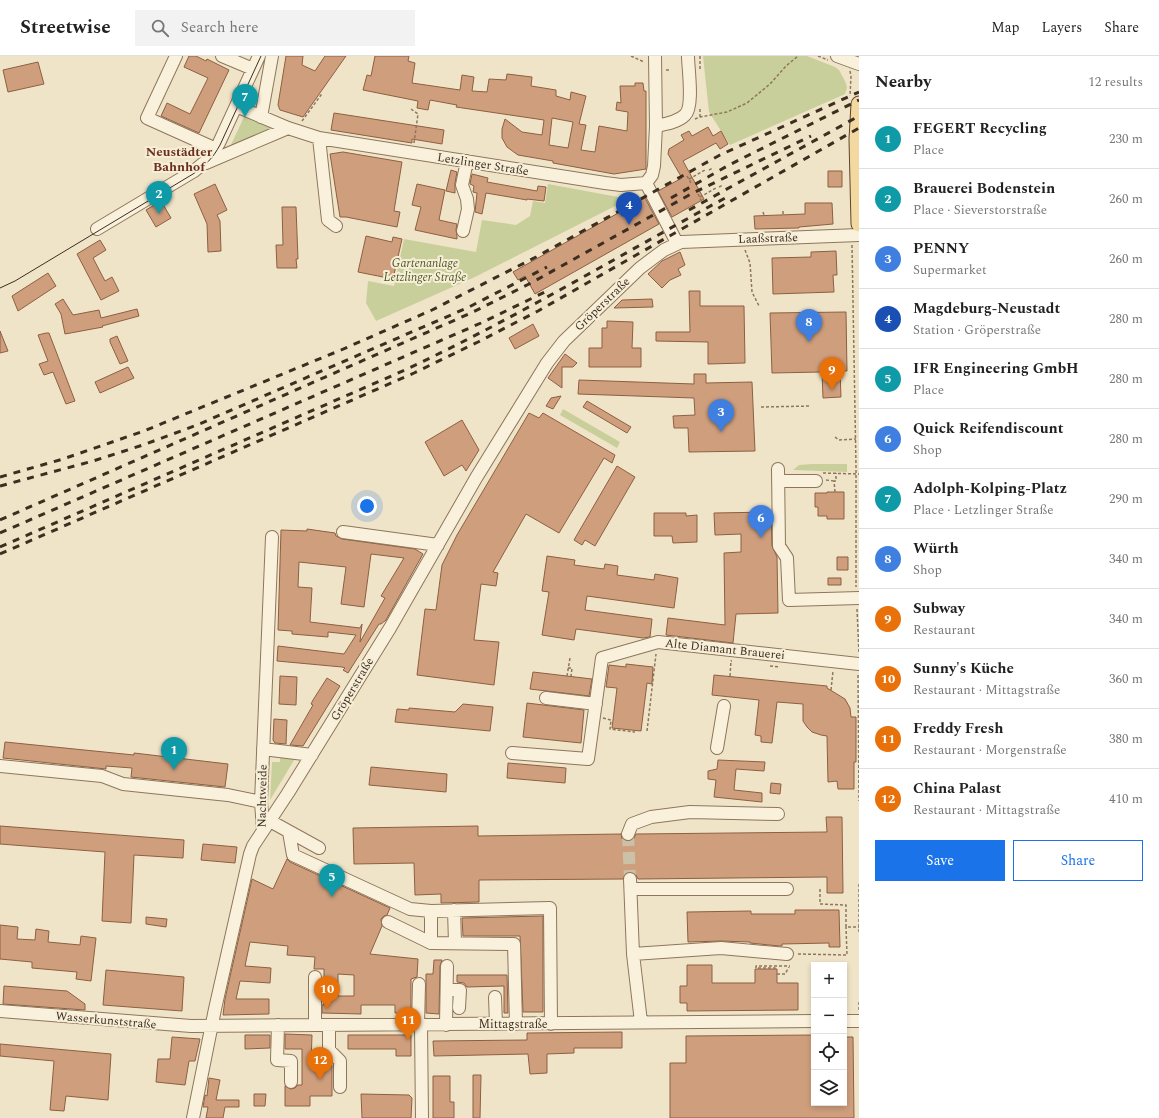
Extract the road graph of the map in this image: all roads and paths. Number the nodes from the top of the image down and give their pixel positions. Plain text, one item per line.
1 (176, 56) edge
2 (222, 56) edge
3 (259, 56) edge
4 (272, 56) edge
5 (631, 56) edge
6 (688, 56) edge
7 (798, 56) edge
8 (837, 56) edge
9 (655, 62) edge
10 (859, 64) edge
11 (253, 69) junction
12 (320, 94) dead end
13 (859, 104) edge
14 (236, 106) junction
15 (411, 109) dead end
16 (261, 117) junction
17 (700, 117) dead end
18 (302, 121) dead end
19 (656, 126) junction
20 (288, 128) junction
21 (319, 138) junction
22 (216, 149) junction
23 (412, 152) junction
24 (467, 161) junction
25 (203, 164) junction
26 (713, 168) dead end
27 (705, 170) dead end
28 (709, 170) dead end
29 (687, 176) dead end
30 (689, 179) junction
31 (646, 183) junction
32 (691, 183) dead end
33 (723, 185) dead end
34 (719, 187) dead end
35 (716, 188) dead end
36 (698, 194) dead end
37 (700, 197) junction
38 (701, 200) dead end
39 (783, 211) dead end
40 (764, 212) dead end
41 (783, 215) dead end
42 (764, 216) dead end
43 (859, 224) edge
44 (336, 226) dead end
45 (97, 229) dead end
46 (463, 231) dead end
47 (856, 238) edge
48 (677, 243) junction
49 (743, 246) dead end
50 (759, 306) dead end
51 (810, 406) dead end
52 (760, 407) dead end
53 (835, 436) dead end
54 (856, 439) junction
55 (778, 469) dead end
56 (836, 473) dead end
57 (858, 474) edge
58 (778, 481) junction
59 (816, 481) dead end
60 (834, 492) dead end
61 (343, 532) dead end
62 (272, 537) dead end
63 (438, 545) junction
64 (857, 600) edge
65 (658, 642) junction
66 (570, 658) dead end
67 (859, 658) edge
68 (834, 661) junction
69 (858, 667) edge
70 (568, 668) junction
71 (731, 669) dead end
72 (567, 676) dead end
73 (570, 676) dead end
74 (730, 676) dead end
75 (831, 690) dead end
76 (546, 698) dead end
77 (596, 704) junction
78 (724, 706) dead end
79 (594, 716) junction
80 (647, 731) dead end
81 (635, 732) dead end
82 (717, 748) dead end
83 (263, 749) junction
84 (512, 753) dead end
85 (312, 755) junction
86 (0, 766) edge
87 (859, 801) edge
88 (261, 802) junction
89 (778, 814) dead end
90 (267, 826) junction
91 (289, 832) junction
92 (628, 834) dead end
93 (319, 848) dead end
94 (859, 884) edge
95 (820, 888) dead end
96 (787, 889) dead end
97 (454, 910) junction
98 (431, 911) junction
99 (388, 922) dead end
100 (846, 927) junction
101 (859, 927) edge
102 (859, 934) edge
103 (431, 943) junction
104 (455, 943) junction
105 (633, 954) junction
106 (787, 954) joint
107 (447, 966) dead end
108 (775, 969) dead end
109 (777, 974) dead end
110 (315, 977) dead end
111 (419, 984) dead end
112 (447, 990) junction
113 (495, 997) dead end
114 (459, 1008) dead end
115 (0, 1011) edge
116 (811, 1021) edge
117 (847, 1021) edge
118 (859, 1021) edge
119 (641, 1022) junction
120 (496, 1024) junction
121 (516, 1024) junction
122 (551, 1024) junction
123 (315, 1025) junction
124 (329, 1025) junction
125 (419, 1025) junction
126 (446, 1025) junction
127 (211, 1026) junction
128 (278, 1026) junction
129 (291, 1082) dead end
130 (340, 1087) dead end
131 (193, 1118) edge
132 (422, 1118) edge

1 - 22 street
2 - 11 street
3 - 11 street
4 - 16 street
5 - 9 path
6 - 19 street
7 - 17 path
8 - 10 street
9 - 19 street
11 - 14 street
12 - 18 path
13 - 43 main road
14 - 16 street, Letzlinger Straße
14 - 22 street
15 - 23 path
16 - 20 street, Letzlinger Straße
19 - 31 street
20 - 21 street, Letzlinger Straße
20 - 25 street
21 - 23 street, Letzlinger Straße
21 - 44 street
22 - 25 street
23 - 24 street, Letzlinger Straße
24 - 31 street, Letzlinger Straße
24 - 46 street
25 - 45 street
26 - 28 path
27 - 30 path
29 - 30 path
30 - 32 path
31 - 48 street
33 - 34 path
35 - 37 path
36 - 37 path
37 - 38 path
39 - 41 path
40 - 42 path
47 - 48 street, Laaßstraße
47 - 54 path
48 - 63 street, Gröperstraße
49 - 50 path
51 - 52 path
53 - 54 path
54 - 57 path
55 - 58 street
56 - 60 path
57 - 64 path
58 - 59 street
58 - 64 street
61 - 63 street
62 - 83 street, Nachtweide
63 - 85 street, Gröperstraße
64 - 67 path
65 - 68 street, Alte Diamant Brauerei
65 - 77 street, Alte Diamant Brauerei
65 - 80 path
66 - 70 path
68 - 69 street, Alte Diamant Brauerei
68 - 75 path
69 - 87 path
70 - 72 path
70 - 73 path
71 - 74 path
76 - 77 street
77 - 79 street, Alte Diamant Brauerei
78 - 82 street
79 - 81 path
79 - 84 street, Alte Diamant Brauerei
83 - 85 street
83 - 88 street, Nachtweide
85 - 90 street, Gröperstraße
86 - 88 street
88 - 90 street, Nachtweide
89 - 92 street
90 - 91 street
90 - 127 street, Nachtweide
91 - 93 street
91 - 98 street
94 - 101 path
95 - 100 path
96 - 105 street
97 - 98 street
97 - 104 street
97 - 122 street
98 - 103 street
99 - 103 street
100 - 101 path
100 - 106 path
101 - 102 path
103 - 104 street
104 - 121 street
105 - 106 street
105 - 119 street
107 - 112 street
108 - 109 path
110 - 123 street
111 - 125 street
112 - 114 street
112 - 126 street
113 - 120 street
115 - 127 street, Wasserkunststraße
116 - 119 street, Mittagstraße
117 - 118 street
119 - 122 street, Mittagstraße
120 - 121 street, Mittagstraße
120 - 126 street, Mittagstraße
121 - 122 street, Mittagstraße
123 - 124 street, Mittagstraße
123 - 128 street, Mittagstraße
124 - 125 street, Mittagstraße
124 - 130 street
125 - 126 street, Mittagstraße
125 - 132 street
127 - 128 street, Mittagstraße
127 - 131 street, Nachtweide
128 - 129 street

